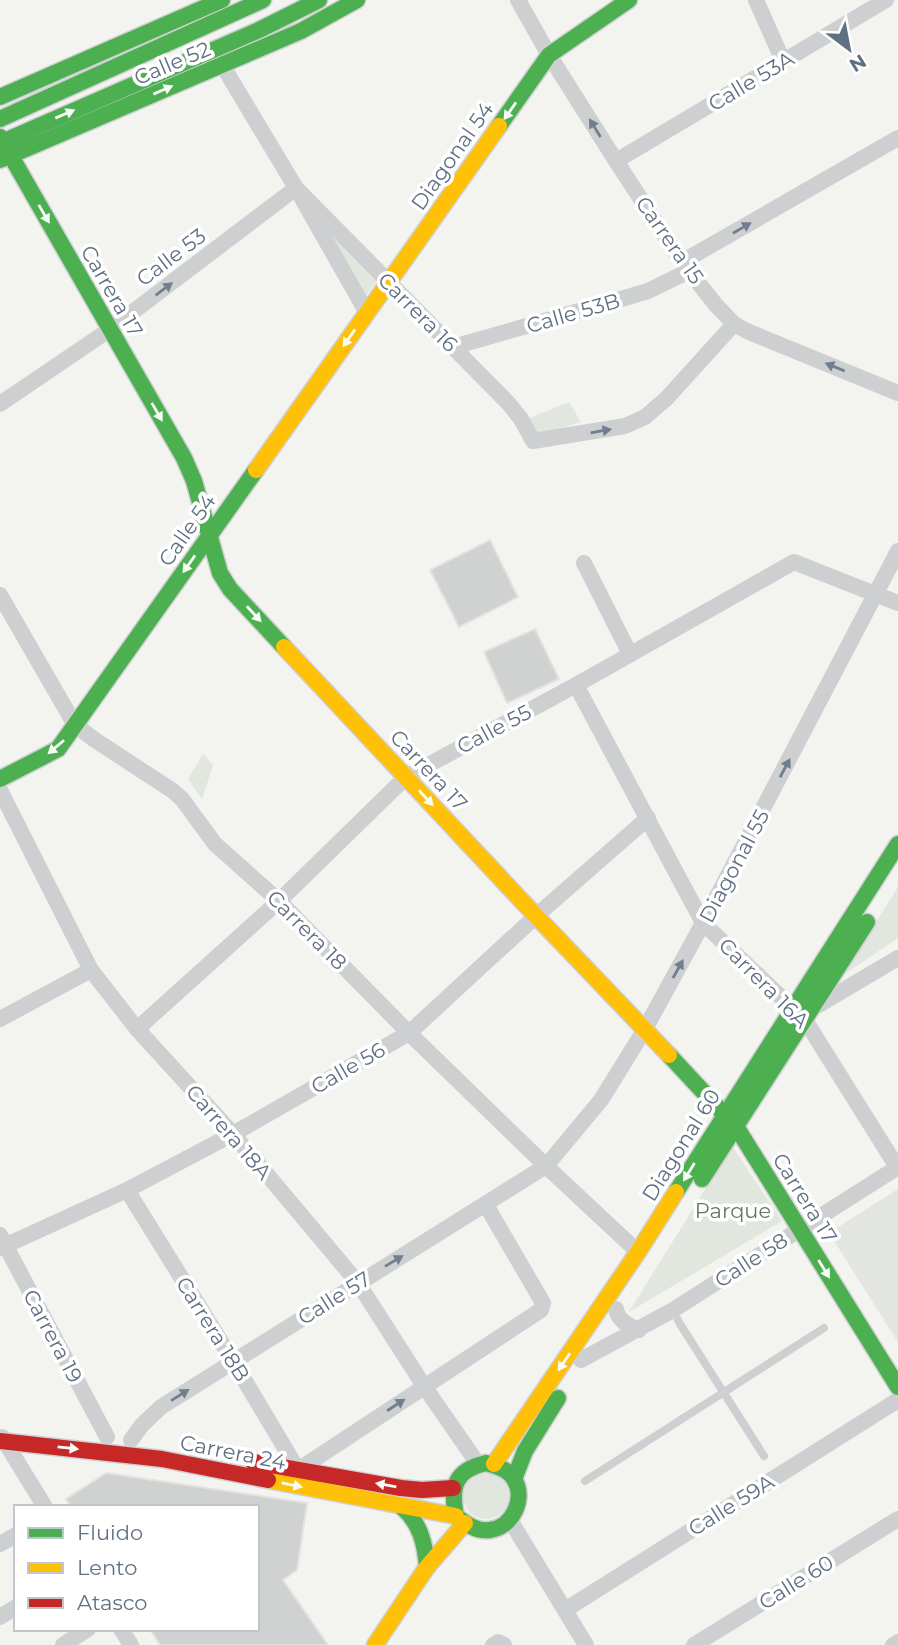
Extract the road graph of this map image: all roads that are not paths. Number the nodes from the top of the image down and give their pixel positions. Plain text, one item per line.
1 (222, 0) edge
2 (263, 0) edge
3 (319, 0) edge
4 (357, 0) edge
5 (518, 0) edge
6 (629, 0) edge
7 (755, 0) edge
8 (886, 0) edge
9 (191, 7) edge
10 (214, 50) junction
11 (549, 55) junction
12 (783, 61) junction
13 (222, 65) junction
14 (0, 97) edge
15 (0, 119) edge
16 (898, 138) edge
17 (3, 147) edge
18 (616, 161) junction
19 (296, 188) junction
20 (686, 266) junction
21 (388, 282) junction
22 (367, 313) junction
23 (734, 324) junction
24 (109, 330) junction
25 (453, 347) junction
26 (898, 393) edge
27 (0, 404) edge
28 (209, 536) junction
29 (898, 551) edge
30 (584, 563) dead end
31 (877, 594) junction
32 (0, 595) edge
33 (898, 603) edge
34 (630, 654) junction
35 (576, 685) junction
36 (75, 725) junction
37 (406, 777) junction
38 (0, 779) edge
39 (0, 790) edge
40 (648, 818) junction
41 (898, 844) edge
42 (898, 872) edge
43 (279, 901) junction
44 (536, 916) junction
45 (703, 923) junction
46 (898, 958) edge
47 (91, 970) junction
48 (803, 1012) junction
49 (0, 1019) edge
50 (136, 1029) junction
51 (645, 1029) junction
52 (410, 1033) junction
53 (725, 1114) junction
54 (737, 1128) junction
55 (233, 1134) junction
56 (546, 1166) junction
57 (898, 1167) edge
58 (127, 1190) junction
59 (486, 1205) junction
60 (799, 1229) junction
61 (2, 1243) edge
62 (638, 1252) junction
63 (358, 1283) junction
64 (616, 1309) junction
65 (673, 1310) junction
66 (824, 1328) dead end
67 (639, 1330) junction
68 (581, 1360) junction
69 (233, 1361) junction
70 (424, 1386) junction
71 (898, 1387) edge
72 (723, 1393) junction
73 (898, 1400) edge
74 (1, 1437) edge
75 (107, 1437) junction
76 (131, 1440) junction
77 (764, 1456) dead end
78 (486, 1464) junction
79 (298, 1469) junction
80 (514, 1479) junction
81 (585, 1481) dead end
82 (453, 1488) junction
83 (44, 1505) edge
84 (402, 1507) junction
85 (898, 1518) edge
86 (461, 1519) junction
87 (510, 1520) junction
88 (486, 1530) junction
89 (427, 1567) junction
90 (565, 1610) junction
91 (85, 1631) edge
92 (898, 1642) edge
93 (63, 1645) edge
94 (375, 1645) edge
95 (393, 1645) edge
96 (492, 1645) edge
97 (503, 1645) edge
98 (586, 1645) edge
99 (694, 1645) edge
100 (893, 1645) edge

1 - 9 street, Calle 52
2 - 15 street, Calle 52
3 - 10 street, Calle 52
4 - 13 street, Calle 52
5 - 11 street, Carrera 15
6 - 11 street
7 - 12 street
8 - 12 street, Calle 53A
9 - 14 street, Calle 52
10 - 13 street, Carrera 16
17 -> 10 street, Calle 52
18 -> 11 street, Carrera 15
11 -> 21 street, Diagonal 54
12 - 18 street, Calle 53A
17 -> 13 street, Calle 52
13 - 19 street, Carrera 16
20 -> 16 street, Calle 53B
17 -> 24 street, Carrera 17
18 - 20 street, Carrera 15
19 - 21 street, Carrera 16
19 - 22 street, Carrera 16
24 -> 19 street, Calle 53
20 - 23 street, Carrera 15
20 - 25 street, Calle 53B
21 - 22 street, Calle 54
21 - 25 street, Carrera 16
22 -> 28 street, Calle 54
25 -> 23 street, Carrera 16
26 -> 23 street, Carrera 15
24 - 27 street, Calle 53
24 -> 28 street, Carrera 17
28 -> 36 street, Calle 54
28 -> 37 street, Carrera 17
29 - 31 street, Diagonal 55
30 - 34 street
31 - 33 street
31 - 34 street, Calle 55
45 -> 31 street, Diagonal 55
32 - 36 street, Carrera 18
34 - 35 street, Calle 55
35 - 37 street, Calle 55
35 - 40 street, Carrera 16A
36 -> 38 street, Calle 54
36 - 43 street, Carrera 18
37 - 43 street, Calle 55
37 -> 44 street, Carrera 17
39 - 47 street, Carrera 18A
40 - 44 street, Calle 56
40 - 45 street, Carrera 16A
41 - 48 street, Diagonal 60
42 - 48 street, Diagonal 60
43 - 50 street, Calle 55
43 - 52 street, Carrera 18
44 - 51 street, Carrera 17
44 - 52 street, Calle 56
45 - 48 street, Carrera 16A
51 -> 45 street, Diagonal 55
46 - 48 street
47 - 49 street
47 - 50 street, Carrera 18A
48 - 53 street, Diagonal 60
48 - 54 street, Diagonal 60
48 - 57 street, Carrera 16A
50 - 55 street, Carrera 18A
51 - 53 street, Carrera 17
51 - 56 street, Diagonal 55
52 - 55 street, Calle 56
52 - 56 street, Carrera 18
53 - 54 street, Carrera 17
53 -> 62 street, Diagonal 60
54 - 60 street, Carrera 17
54 - 64 street, Diagonal 60
55 - 58 street, Calle 56
55 - 63 street, Carrera 18A
56 - 59 street, Calle 57
56 - 62 street, Carrera 18
57 - 60 street, Calle 58
58 - 61 street, Calle 56
58 - 69 street, Carrera 18B
63 -> 59 street, Calle 57
59 - 70 street
60 - 65 street, Calle 58
60 -> 71 street, Carrera 17
61 - 75 street, Carrera 19
62 -> 78 street, Diagonal 60
63 - 69 street, Calle 57
63 - 70 street, Carrera 18A
64 - 67 street
64 - 68 street, Diagonal 60
65 - 67 street, Calle 58
65 - 72 lane
66 - 72 lane
67 - 68 street, Calle 58
68 - 80 street, Diagonal 60
76 -> 69 street, Calle 57
69 - 79 street, Carrera 18B
70 - 78 street, Carrera 18A
79 -> 70 street
72 - 77 lane
72 - 81 lane
73 - 90 street, Calle 59A
74 - 75 street, Carrera 24
74 - 83 street
74 -> 84 street, Carrera 24
75 - 76 street, Carrera 24
76 - 79 street, Carrera 24
78 - 80 street
78 - 82 street
82 -> 79 street, Carrera 24
80 - 87 street
82 - 86 street
84 - 86 street, Carrera 24
84 - 89 street
85 - 99 street, Calle 60
86 - 88 street
86 - 89 street
87 - 88 street
87 - 90 street
88 - 95 street
89 - 94 street
90 - 98 street
91 - 93 street
92 - 100 street
96 - 97 street

